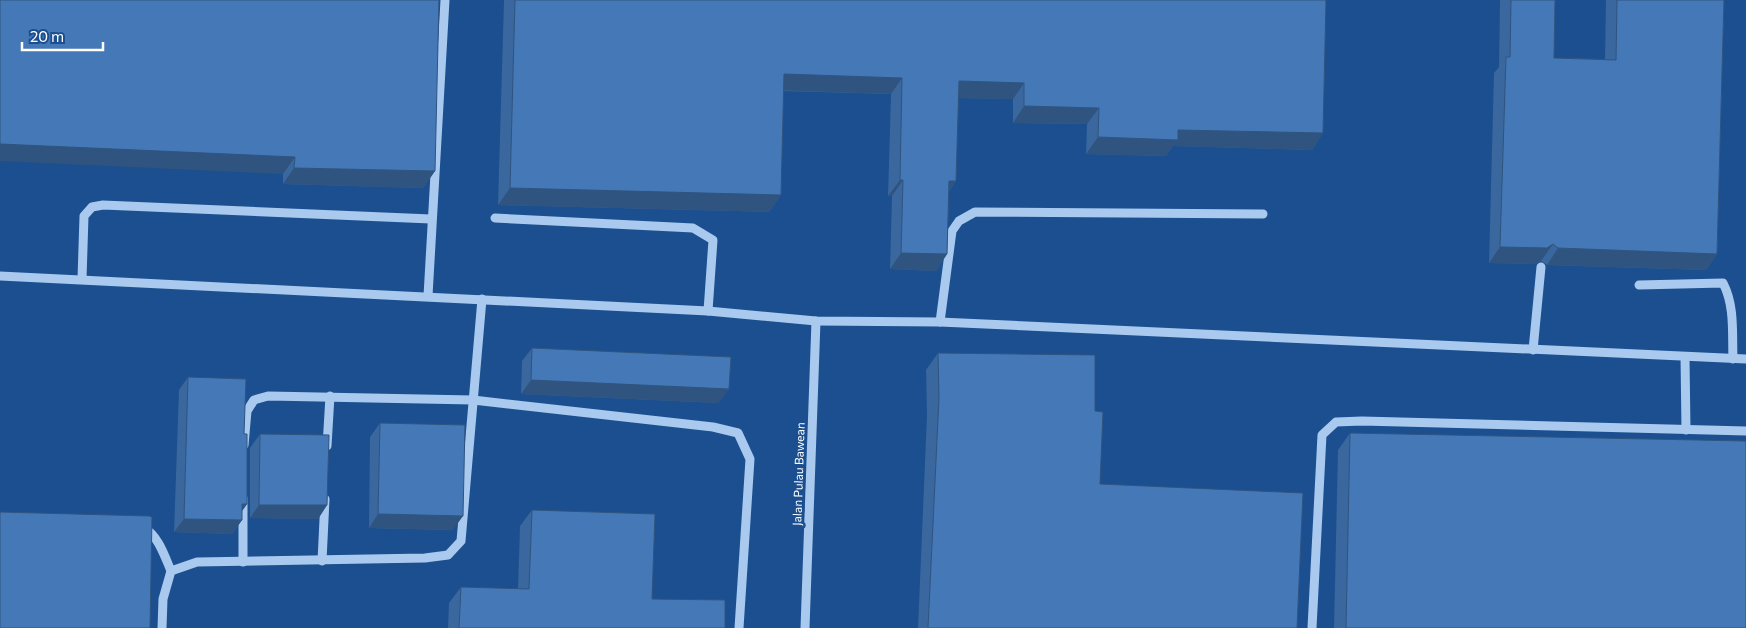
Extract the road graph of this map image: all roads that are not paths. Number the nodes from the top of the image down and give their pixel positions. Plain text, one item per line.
1 (445, 0) edge
2 (1263, 214) dead end
3 (495, 218) dead end
4 (431, 219) junction
5 (1541, 267) edge
6 (0, 276) edge
7 (82, 279) junction
8 (1639, 285) dead end
9 (428, 296) junction
10 (482, 299) junction
11 (708, 311) junction
12 (816, 321) junction
13 (940, 322) junction
14 (1533, 350) junction
15 (1685, 356) junction
16 (1733, 359) junction
17 (1746, 359) edge
18 (330, 396) junction
19 (473, 400) junction
20 (1686, 430) junction
21 (1746, 431) edge
22 (327, 454) edge
23 (243, 457) edge
24 (242, 487) edge
25 (325, 493) edge
26 (133, 523) edge
27 (322, 561) junction
28 (243, 562) junction
29 (171, 571) junction
30 (162, 628) edge
31 (739, 628) edge
32 (805, 628) edge
33 (1312, 628) edge

1 - 4 street
2 - 13 street
3 - 11 street
4 - 7 street
4 - 9 street
5 - 14 street
6 - 7 street
7 - 9 street
8 - 16 street
9 - 10 street
10 - 11 street
10 - 19 street
11 - 12 street
12 - 13 street
12 - 32 street, Jalan Pulau Bawean
13 - 14 street
14 - 15 street
15 - 16 street
15 - 20 street
16 - 17 street
18 - 19 street
18 - 22 street
18 - 23 street
19 - 27 street
19 - 31 street
20 - 21 street
20 - 33 street
24 - 28 street
25 - 27 street
26 - 29 street
27 - 28 street
28 - 29 street
29 - 30 street

